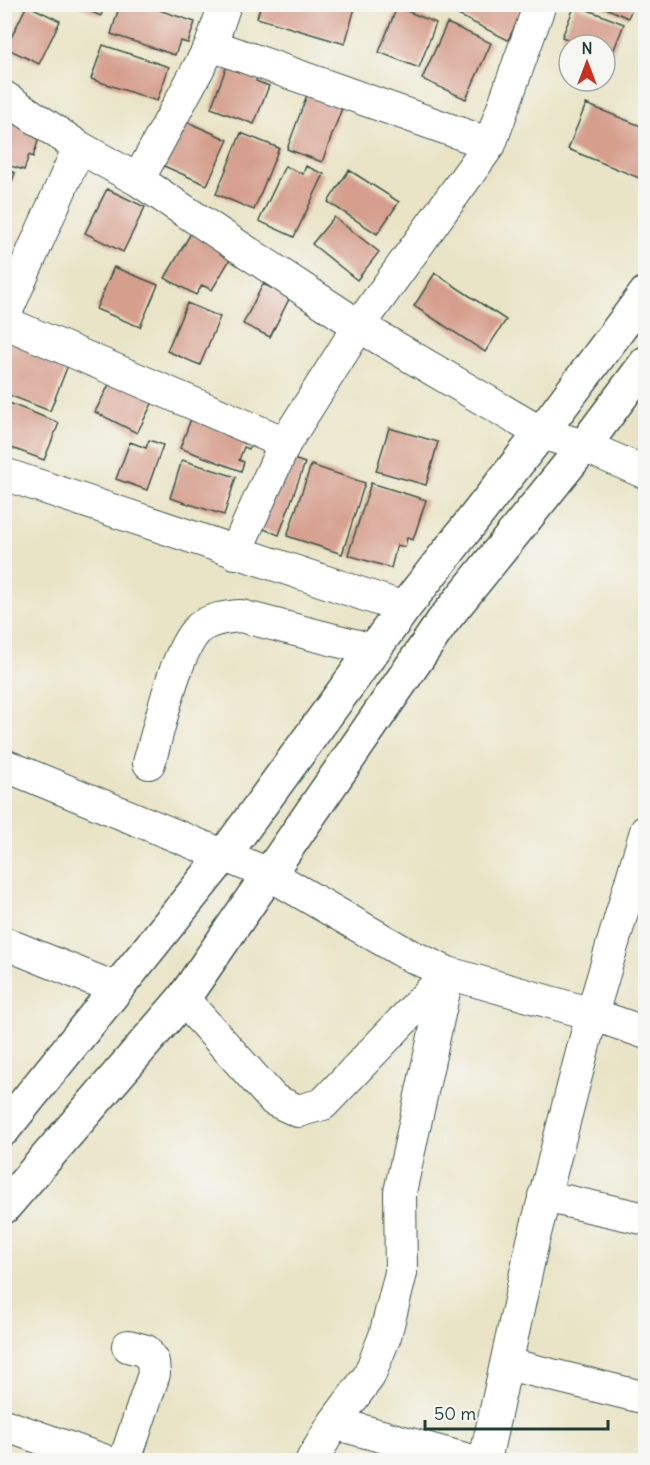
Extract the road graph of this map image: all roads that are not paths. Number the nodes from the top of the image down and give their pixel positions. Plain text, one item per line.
1 (225, 4) edge
2 (540, 4) edge
3 (211, 45) junction
4 (4, 97) edge
5 (490, 144) junction
6 (79, 147) junction
7 (138, 180) junction
8 (645, 293) edge
9 (4, 320) edge
10 (358, 326) junction
11 (645, 363) edge
12 (541, 433) junction
13 (285, 443) junction
14 (584, 446) junction
15 (645, 473) edge
16 (4, 474) edge
17 (235, 553) junction
18 (404, 608) junction
19 (373, 650) junction
20 (149, 763) dead end
21 (4, 765) edge
22 (645, 831) edge
23 (225, 854) junction
24 (269, 873) junction
25 (4, 943) edge
26 (448, 973) junction
27 (117, 989) junction
28 (183, 999) junction
29 (592, 1014) junction
30 (645, 1033) edge
31 (4, 1129) edge
32 (544, 1196) junction
33 (4, 1207) edge
34 (645, 1219) edge
35 (129, 1346) dead end
36 (507, 1364) junction
37 (645, 1398) edge
38 (334, 1423) junction
39 (4, 1425) edge
40 (104, 1461) edge
41 (125, 1461) edge
42 (312, 1461) edge
43 (468, 1461) edge
44 (485, 1461) edge

1 - 3 street
2 - 5 street
3 - 5 street
3 - 7 street
4 - 6 street
5 - 10 street
6 - 7 street
6 - 9 street
7 - 10 street
8 - 12 highway
9 - 13 street
10 - 12 street
10 - 13 street
11 - 14 highway
12 - 14 street
12 - 18 highway
13 - 17 street
14 - 15 street
14 - 24 highway
16 - 17 street
17 - 18 street
18 - 19 highway
19 - 20 street
19 - 23 highway
21 - 23 street
22 - 29 street
23 - 24 street
23 - 27 highway
24 - 26 street
24 - 28 highway
25 - 27 street
26 - 28 street
26 - 29 street
26 - 38 street
27 - 31 highway
28 - 33 highway
29 - 30 street
29 - 32 street
32 - 34 street
32 - 36 street
35 - 41 street
36 - 37 street
36 - 44 street
38 - 42 street
38 - 43 street
39 - 40 street

